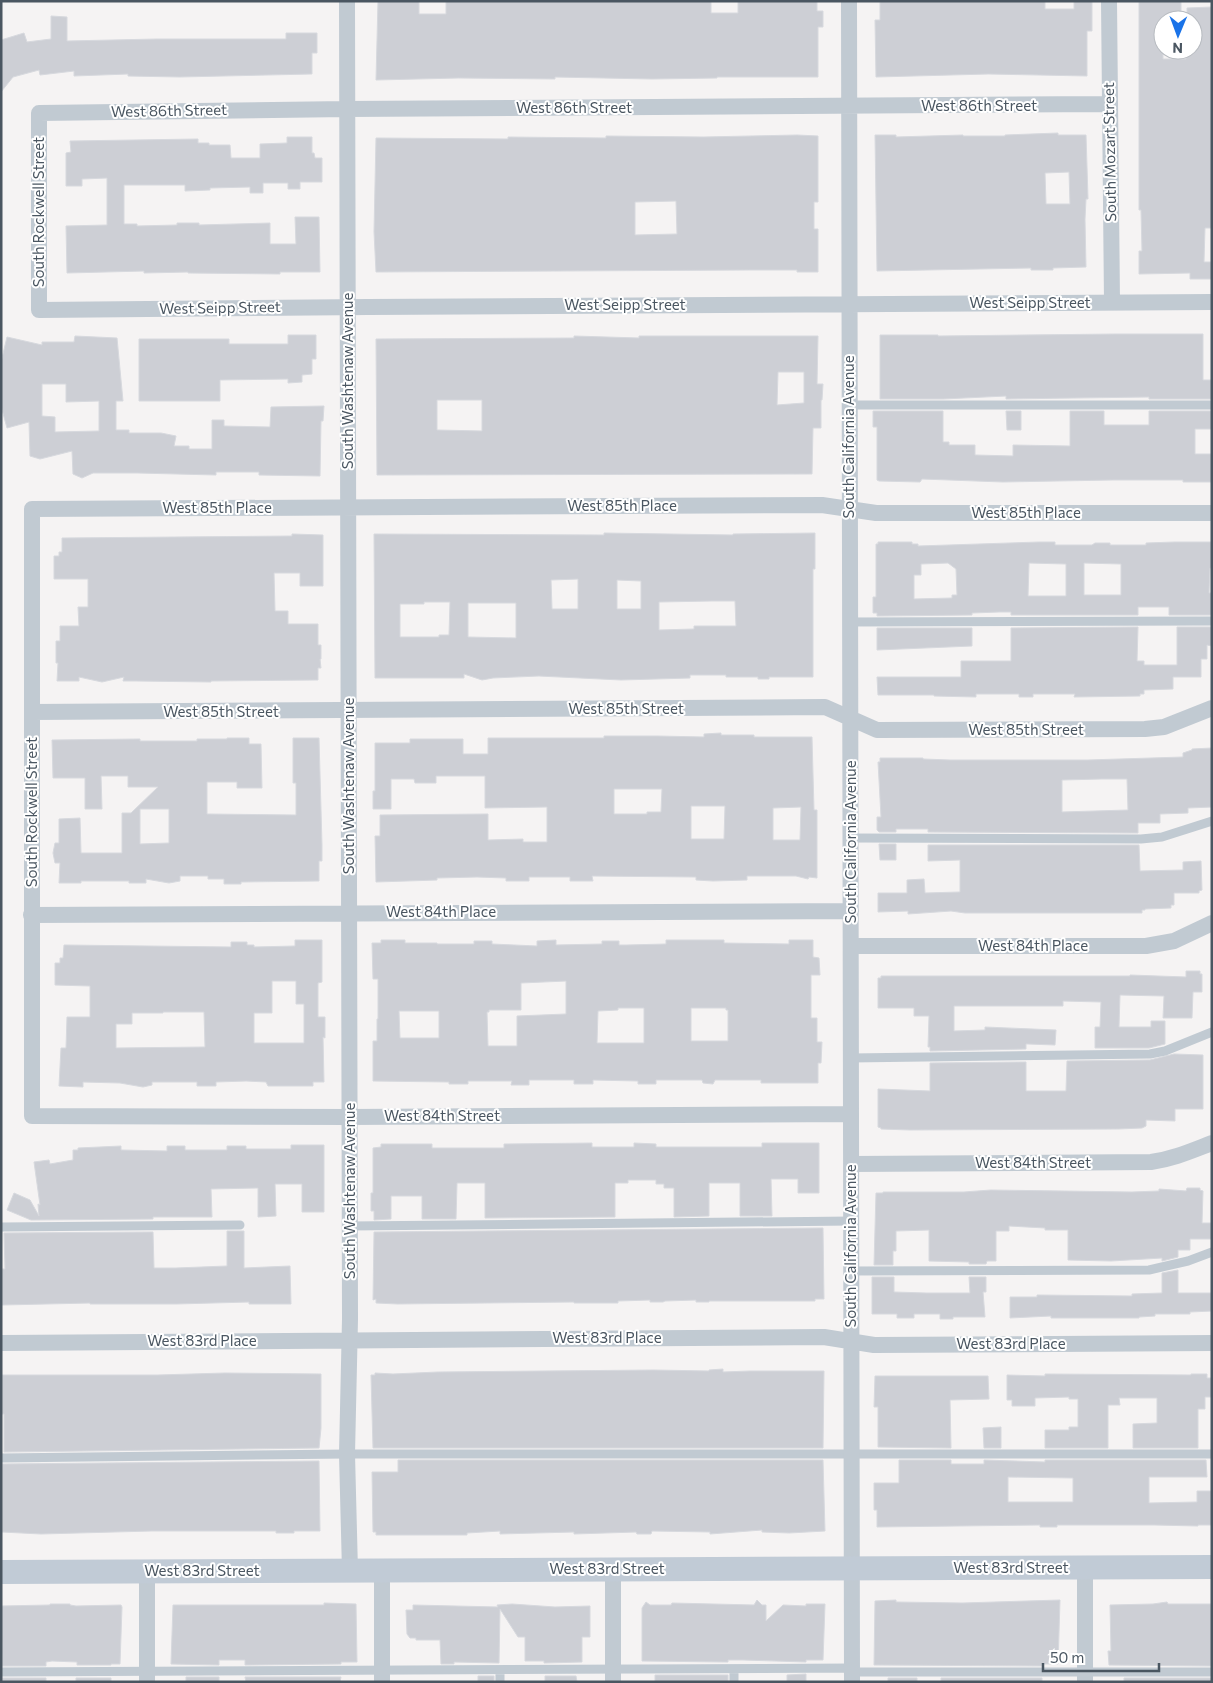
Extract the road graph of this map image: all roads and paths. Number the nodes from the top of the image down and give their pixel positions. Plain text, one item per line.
1 (347, 1) edge
2 (849, 1) edge
3 (1109, 1) edge
4 (1109, 104) junction
5 (849, 107) junction
6 (347, 109) junction
7 (39, 113) joint
8 (1112, 302) junction
9 (1212, 302) edge
10 (849, 304) junction
11 (348, 307) junction
12 (39, 310) joint
13 (1212, 405) edge
14 (850, 406) junction
15 (348, 507) junction
16 (32, 509) joint
17 (850, 509) junction
18 (1212, 513) edge
19 (1212, 621) edge
20 (850, 622) junction
21 (1212, 708) edge
22 (32, 712) junction
23 (349, 712) junction
24 (850, 720) junction
25 (1212, 821) edge
26 (850, 838) junction
27 (851, 910) junction
28 (349, 912) junction
29 (31, 915) junction
30 (1212, 923) edge
31 (851, 946) junction
32 (1212, 1032) edge
33 (851, 1058) junction
34 (851, 1114) junction
35 (32, 1116) joint
36 (350, 1117) junction
37 (1212, 1143) edge
38 (851, 1164) junction
39 (851, 1221) junction
40 (240, 1226) dead end
41 (350, 1226) junction
42 (1, 1227) edge
43 (1212, 1252) edge
44 (851, 1271) junction
45 (350, 1340) junction
46 (851, 1341) junction
47 (1, 1343) edge
48 (1212, 1343) edge
49 (347, 1454) junction
50 (1212, 1454) edge
51 (852, 1455) junction
52 (1, 1458) edge
53 (1212, 1567) edge
54 (852, 1568) junction
55 (1085, 1568) junction
56 (350, 1570) junction
57 (382, 1570) junction
58 (613, 1570) junction
59 (148, 1571) junction
60 (1, 1572) edge
61 (734, 1669) junction
62 (500, 1670) junction
63 (264, 1671) junction
64 (1, 1672) edge
65 (30, 1672) junction
66 (852, 1674) edge
67 (613, 1675) edge
68 (1206, 1675) edge
69 (147, 1676) edge
70 (382, 1676) edge
71 (1085, 1677) edge
72 (968, 1678) edge
73 (30, 1682) edge
74 (264, 1682) edge
75 (500, 1682) edge
76 (734, 1682) edge

1 - 6 street, South Washtenaw Avenue
2 - 5 street, South California Avenue
3 - 4 street, South Mozart Street
4 - 5 street, West 86th Street
4 - 8 street, South Mozart Street
5 - 6 street, West 86th Street
5 - 10 street, South California Avenue
6 - 7 street, West 86th Street
6 - 11 street, South Washtenaw Avenue
7 - 12 street, South Rockwell Street
8 - 9 street, West Seipp Street
8 - 10 street, West Seipp Street
10 - 11 street, West Seipp Street
10 - 14 street, South California Avenue
11 - 12 street, West Seipp Street
11 - 15 street, South Washtenaw Avenue
13 - 14 lane
14 - 17 street, South California Avenue
15 - 16 street, West 85th Place
15 - 17 street, West 85th Place
15 - 23 street, South Washtenaw Avenue
16 - 22 street, South Rockwell Street
17 - 18 street, West 85th Place
17 - 20 street, South California Avenue
19 - 20 lane
20 - 24 street, South California Avenue
21 - 24 street, West 85th Street
22 - 23 street, West 85th Street
22 - 29 street, South Rockwell Street
23 - 24 street, West 85th Street
23 - 28 street, South Washtenaw Avenue
24 - 26 street, South California Avenue
25 - 26 lane
26 - 27 street, South California Avenue
27 - 28 street, West 84th Place
27 - 31 street, South California Avenue
28 - 29 street, West 84th Place
28 - 36 street, South Washtenaw Avenue
29 - 35 street, South Rockwell Street
30 - 31 street, West 84th Place
31 - 33 street, South California Avenue
32 - 33 lane
33 - 34 street, South California Avenue
34 - 36 street, West 84th Street
34 - 38 street, South California Avenue
35 - 36 street, West 84th Street
36 - 41 street, South Washtenaw Avenue
37 - 38 street, West 84th Street
38 - 39 street, South California Avenue
39 - 41 lane
39 - 44 street, South California Avenue
40 - 42 lane
41 - 45 street, South Washtenaw Avenue
43 - 44 lane
44 - 46 street, South California Avenue
45 - 46 street, West 83rd Place
45 - 47 street, West 83rd Place
45 - 49 street, South Washtenaw Avenue
46 - 48 street, West 83rd Place
46 - 51 street, South California Avenue
49 - 51 lane
49 - 52 lane
49 - 56 street, South Washtenaw Avenue
50 - 51 lane
51 - 54 street, South California Avenue
53 - 55 street, West 83rd Street
54 - 55 street, West 83rd Street
54 - 58 street, West 83rd Street
54 - 66 street, South California Avenue
55 - 71 street
56 - 57 street, West 83rd Street
56 - 59 street, West 83rd Street
57 - 58 street, West 83rd Street
57 - 70 street
58 - 67 street
59 - 60 street, West 83rd Street
59 - 69 street
61 - 66 lane
61 - 67 lane
61 - 76 lane
62 - 67 lane
62 - 70 lane
62 - 75 lane
63 - 69 lane
63 - 70 lane
63 - 74 lane
64 - 65 lane
65 - 69 lane
65 - 73 lane
66 - 72 lane
68 - 71 lane
71 - 72 lane

